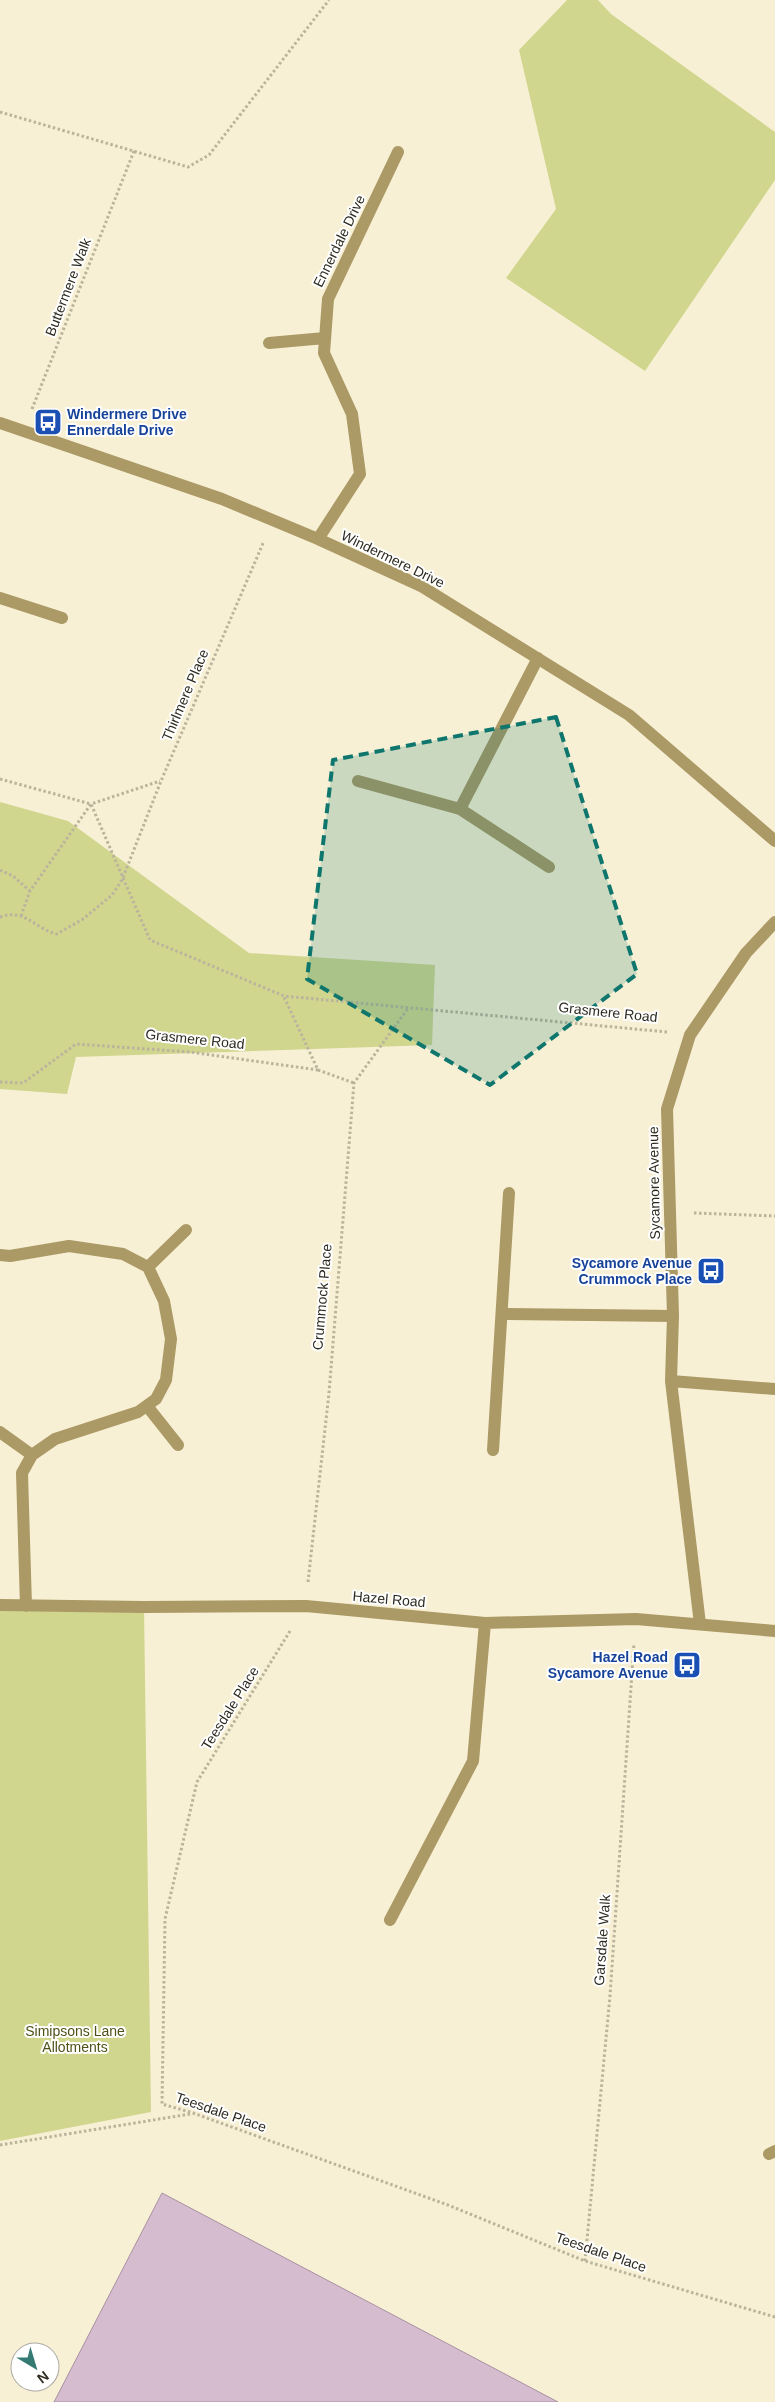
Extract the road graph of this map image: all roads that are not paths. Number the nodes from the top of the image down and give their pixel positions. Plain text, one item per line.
1 (398, 152) dead end
2 (325, 338) junction
3 (269, 343) dead end
4 (0, 423) edge
5 (318, 539) junction
6 (0, 598) edge
7 (62, 618) dead end
8 (538, 658) junction
9 (358, 781) dead end
10 (460, 810) junction
11 (775, 841) edge
12 (549, 867) dead end
13 (775, 922) edge
14 (509, 1193) dead end
15 (186, 1230) dead end
16 (0, 1255) edge
17 (148, 1267) junction
18 (502, 1314) junction
19 (673, 1316) junction
20 (671, 1381) junction
21 (775, 1389) edge
22 (147, 1406) junction
23 (0, 1432) edge
24 (178, 1446) dead end
25 (493, 1450) dead end
26 (32, 1455) junction
27 (0, 1605) edge
28 (26, 1606) junction
29 (485, 1623) junction
30 (700, 1624) junction
31 (775, 1631) edge
32 (390, 1920) dead end

1 - 2 street, Ennerdale Drive
2 - 3 street
2 - 5 street, Ennerdale Drive
4 - 5 street, Windermere Drive
5 - 8 street, Windermere Drive
6 - 7 street
8 - 10 street
8 - 11 street, Windermere Drive
9 - 10 street
10 - 12 street
13 - 19 street, Sycamore Avenue
14 - 18 street
15 - 17 street
16 - 17 street
17 - 22 street
18 - 19 street
18 - 25 street
19 - 20 street, Sycamore Avenue
20 - 21 street
20 - 30 street, Sycamore Avenue
22 - 24 street
22 - 26 street
23 - 26 street
26 - 28 street
27 - 28 street, Hazel Road
28 - 29 street, Hazel Road
29 - 30 street, Hazel Road
29 - 32 street
30 - 31 street, Hazel Road

